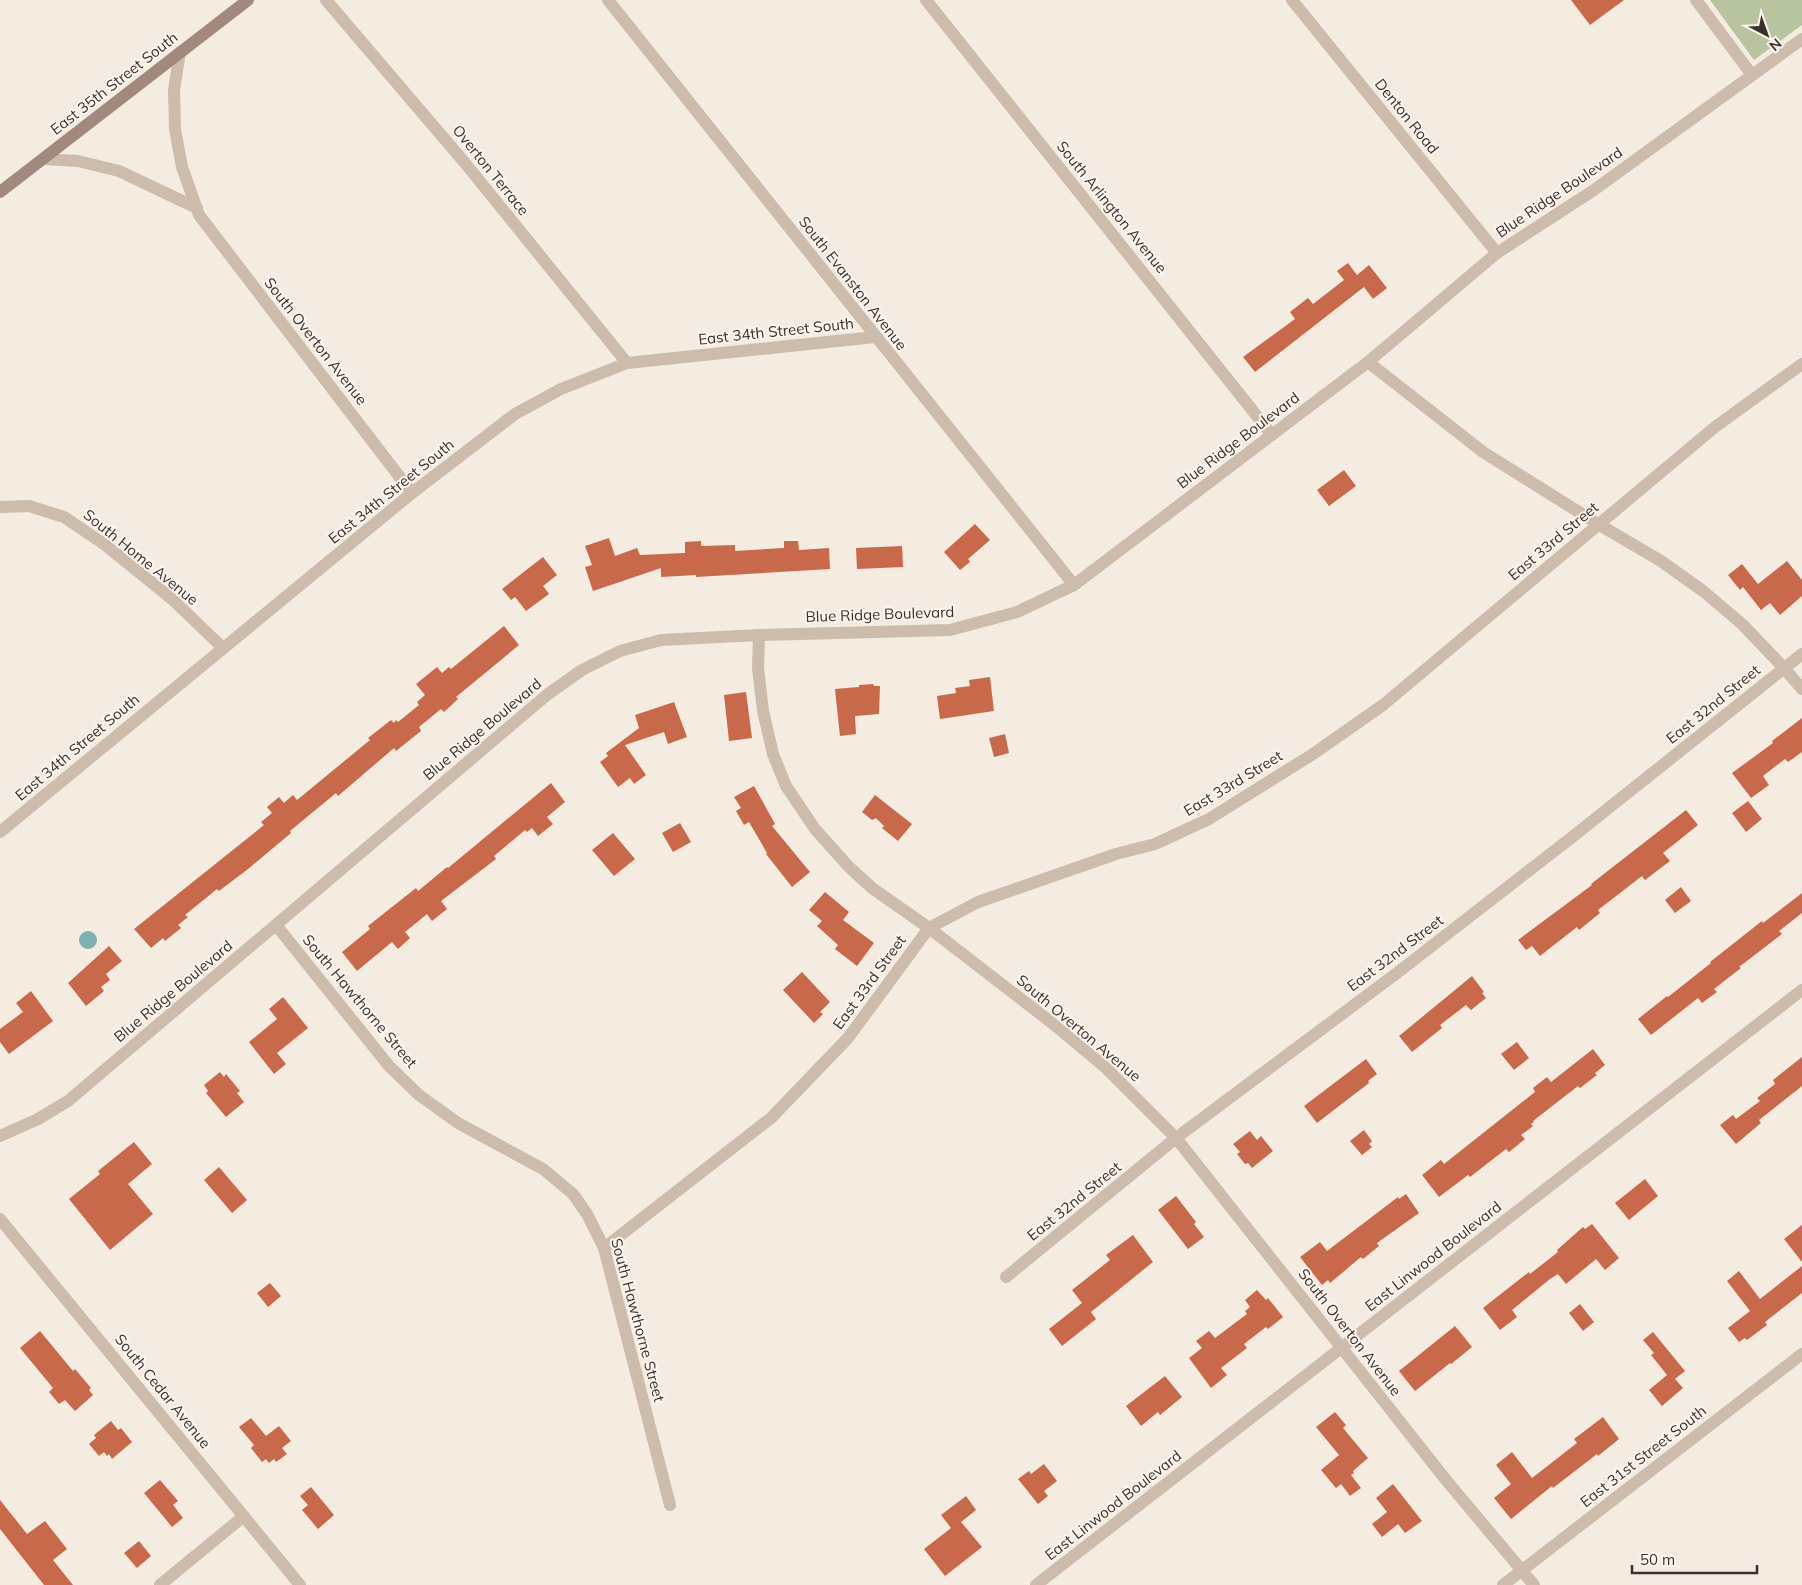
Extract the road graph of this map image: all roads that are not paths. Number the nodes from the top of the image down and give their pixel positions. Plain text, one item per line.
1 (248, 0) edge
2 (326, 0) edge
3 (608, 0) edge
4 (926, 0) edge
5 (1292, 0) edge
6 (1696, 0) edge
7 (1802, 39) edge
8 (180, 52) junction
9 (1752, 74) junction
10 (43, 159) junction
11 (0, 192) edge
12 (197, 208) junction
13 (1497, 253) junction
14 (875, 337) junction
15 (1368, 362) junction
16 (627, 363) junction
17 (1802, 364) edge
18 (1272, 435) junction
19 (412, 493) junction
20 (0, 507) edge
21 (1598, 524) junction
22 (1074, 585) junction
23 (759, 635) junction
24 (223, 648) junction
25 (1802, 654) edge
26 (1784, 668) junction
27 (1802, 690) edge
28 (0, 832) edge
29 (276, 925) junction
30 (929, 928) junction
31 (1802, 990) edge
32 (0, 1136) edge
33 (1176, 1138) junction
34 (0, 1219) edge
35 (604, 1248) junction
36 (1006, 1277) dead end
37 (1342, 1348) junction
38 (1802, 1354) edge
39 (670, 1505) dead end
40 (244, 1516) junction
41 (1522, 1570) junction
42 (160, 1585) edge
43 (300, 1585) edge
44 (1036, 1585) edge
45 (1503, 1585) edge
46 (1534, 1585) edge

1 - 8 main road, East 35th Street South
2 - 16 street, Overton Terrace
3 - 14 street, South Evanston Avenue
4 - 18 street, South Arlington Avenue
5 - 13 street, Denton Road
6 - 9 street
7 - 9 street, Blue Ridge Boulevard
8 - 10 main road, East 35th Street South
8 - 12 street, South Overton Avenue
9 - 13 street, Blue Ridge Boulevard
10 - 11 main road, East 35th Street South
10 - 12 street
12 - 19 street, South Overton Avenue
13 - 15 street, Blue Ridge Boulevard
14 - 16 street, East 34th Street South
14 - 22 street, South Evanston Avenue
15 - 18 street, Blue Ridge Boulevard
15 - 21 street
16 - 19 street, East 34th Street South
17 - 21 street, East 33rd Street
18 - 22 street, Blue Ridge Boulevard
19 - 24 street, East 34th Street South
20 - 24 street, South Home Avenue
21 - 26 street
21 - 30 street, East 33rd Street
22 - 23 street, Blue Ridge Boulevard
23 - 29 street, Blue Ridge Boulevard
23 - 30 street, South Overton Avenue
24 - 28 street, East 34th Street South
25 - 26 street, East 32nd Street
26 - 27 street
26 - 33 street, East 32nd Street
29 - 32 street, Blue Ridge Boulevard
29 - 35 street, South Hawthorne Street
30 - 33 street, South Overton Avenue
30 - 35 street, East 33rd Street
31 - 37 street, East Linwood Boulevard
33 - 36 street, East 32nd Street
33 - 37 street, South Overton Avenue
34 - 40 street, South Cedar Avenue
35 - 39 street, South Hawthorne Street
37 - 41 street, South Overton Avenue
37 - 44 street, East Linwood Boulevard
38 - 41 street, East 31st Street South
40 - 42 street
40 - 43 street, South Cedar Avenue
41 - 45 street, East 31st Street South
41 - 46 street, South Overton Avenue

